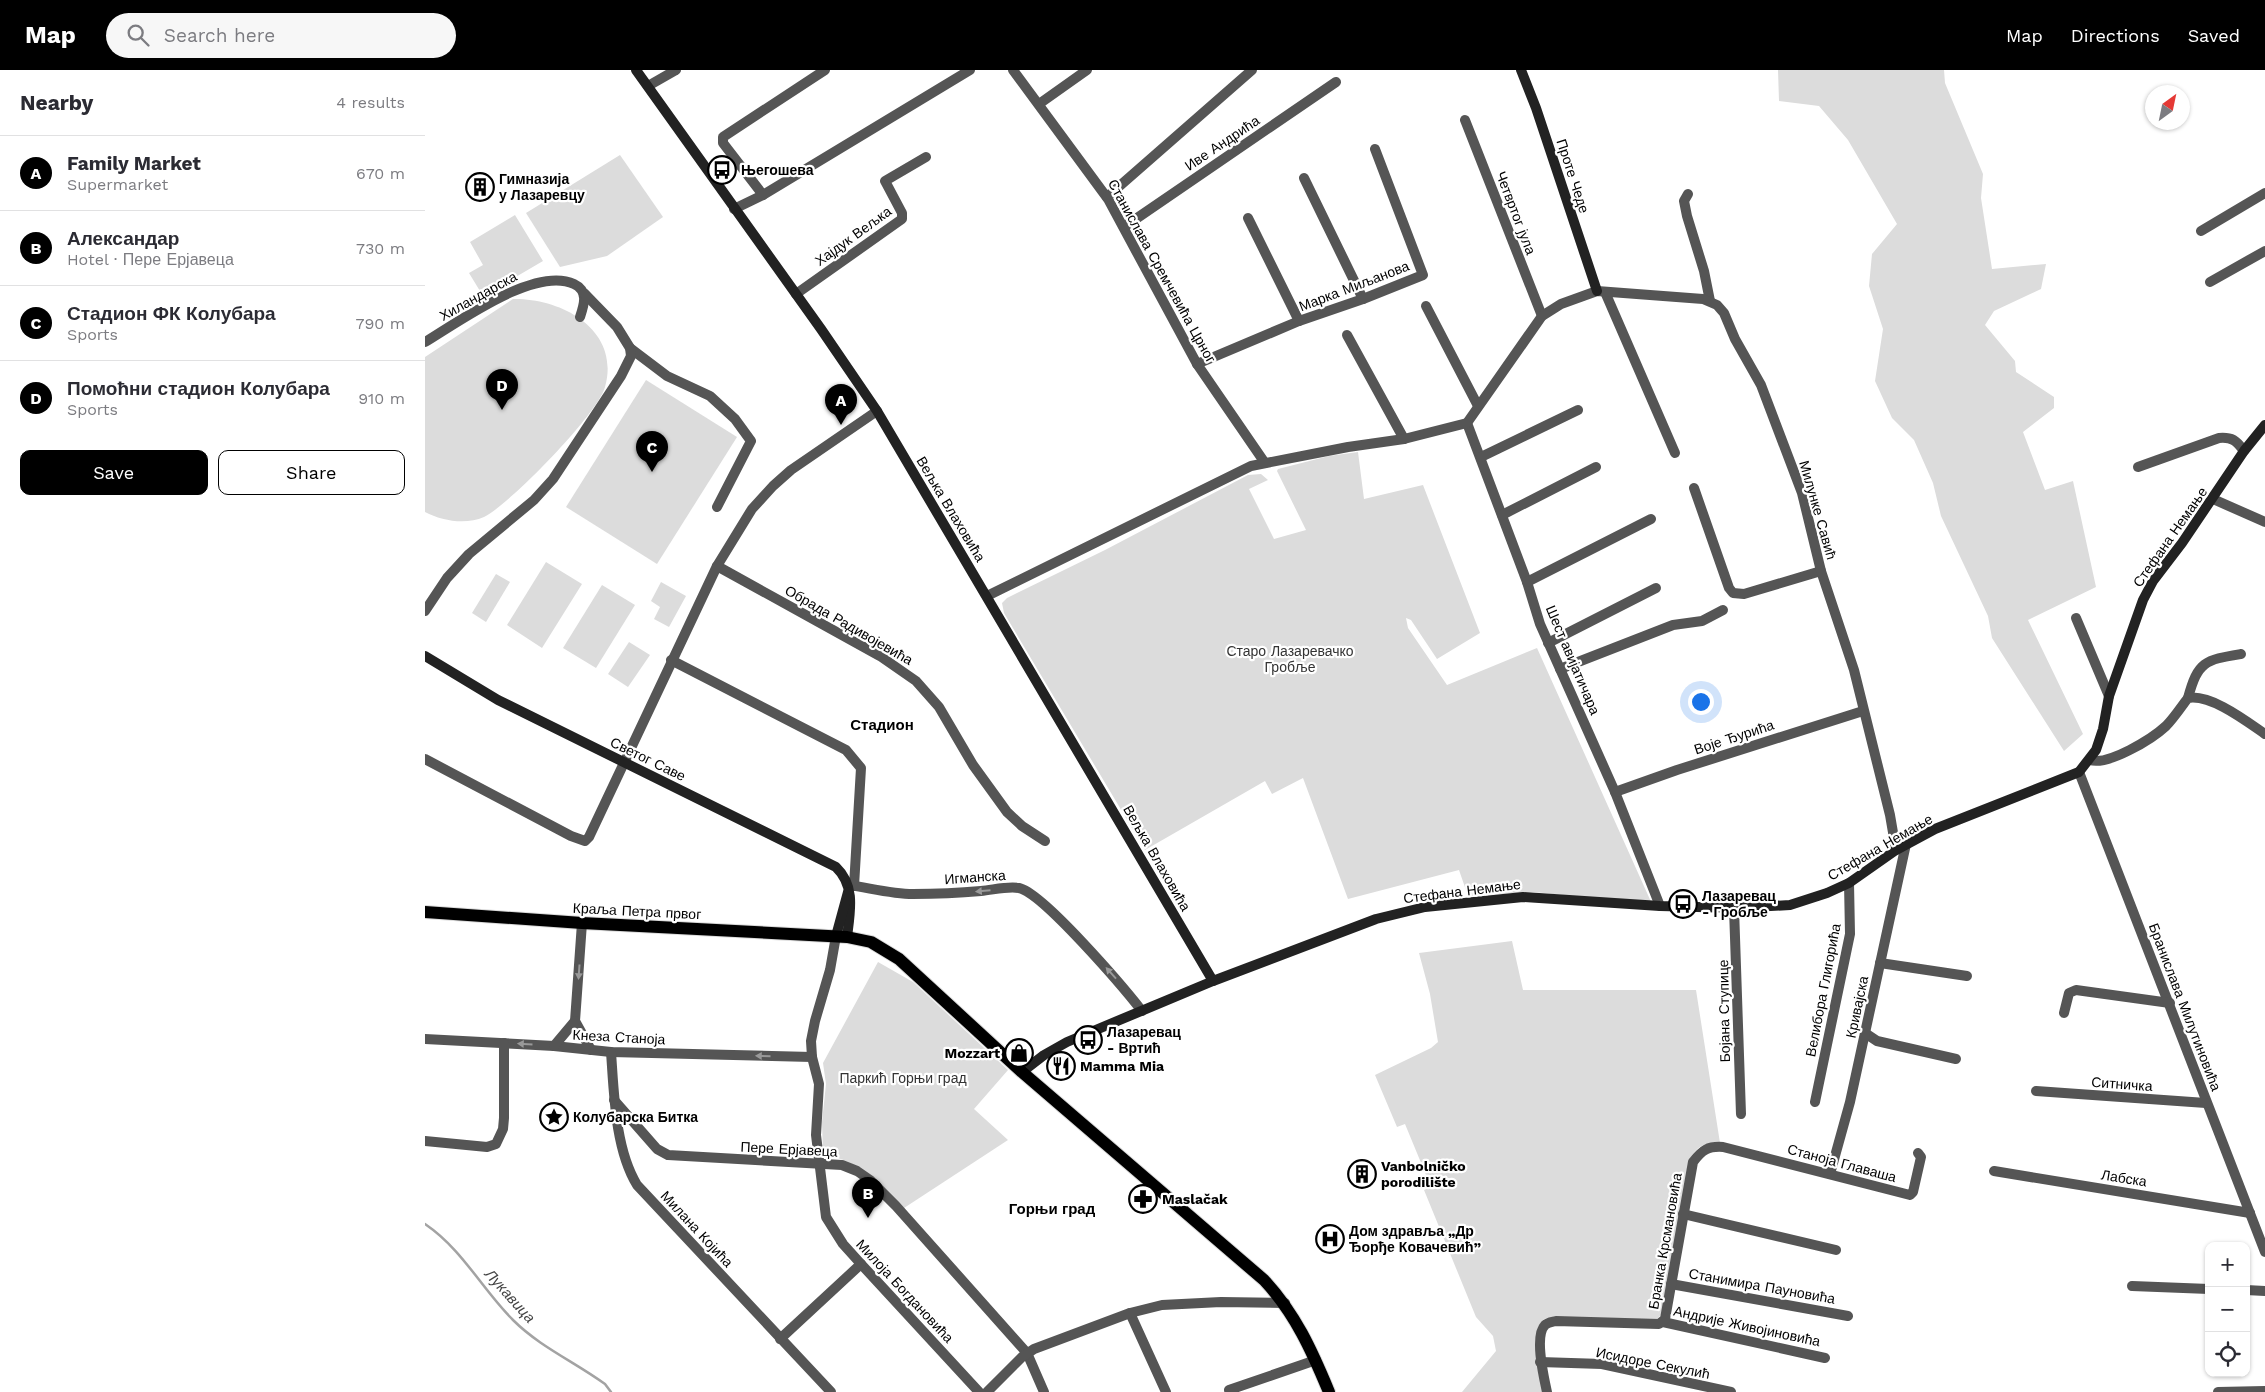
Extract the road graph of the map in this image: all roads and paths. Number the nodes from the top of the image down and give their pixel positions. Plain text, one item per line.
1 (637, 70) edge
2 (676, 70) edge
3 (825, 70) edge
4 (970, 70) edge
5 (1013, 70) edge
6 (1087, 70) edge
7 (1252, 70) edge
8 (1521, 70) edge
9 (1336, 82) dead end
10 (648, 86) junction
11 (1039, 104) junction
12 (1465, 120) dead end
13 (1375, 149) dead end
14 (926, 158) dead end
15 (1303, 178) dead end
16 (2265, 193) edge
17 (763, 194) junction
18 (1688, 194) dead end
19 (1107, 197) junction
20 (735, 208) junction
21 (1249, 218) dead end
22 (1124, 227) junction
23 (2201, 232) dead end
24 (2265, 250) edge
25 (2210, 282) dead end
26 (584, 292) junction
27 (1601, 292) junction
28 (796, 294) junction
29 (1363, 300) junction
30 (1710, 301) junction
31 (1426, 306) dead end
32 (1542, 316) junction
33 (580, 317) dead end
34 (1299, 321) junction
35 (1347, 335) dead end
36 (425, 342) edge
37 (631, 348) junction
38 (1197, 364) junction
39 (1478, 406) junction
40 (1578, 410) dead end
41 (877, 411) junction
42 (1467, 422) junction
43 (2265, 425) edge
44 (1404, 439) junction
45 (2244, 451) junction
46 (1675, 453) dead end
47 (1481, 458) junction
48 (1265, 463) junction
49 (1596, 467) dead end
50 (2138, 468) dead end
51 (1694, 488) dead end
52 (2213, 499) junction
53 (717, 506) dead end
54 (1502, 515) junction
55 (1651, 519) dead end
56 (2265, 522) edge
57 (717, 566) junction
58 (1821, 571) junction
59 (1527, 582) junction
60 (1656, 588) dead end
61 (987, 596) junction
62 (1723, 610) dead end
63 (425, 611) edge
64 (2076, 618) dead end
65 (1548, 642) junction
66 (2241, 654) dead end
67 (425, 656) edge
68 (671, 660) junction
69 (1561, 669) junction
70 (2109, 696) junction
71 (2188, 698) junction
72 (1863, 711) junction
73 (2265, 734) edge
74 (425, 759) edge
75 (2090, 760) junction
76 (623, 762) junction
77 (2079, 772) junction
78 (1615, 792) junction
79 (1045, 841) dead end
80 (1906, 844) junction
81 (1896, 850) junction
82 (1849, 883) junction
83 (851, 888) junction
84 (1660, 906) junction
85 (1734, 908) junction
86 (425, 912) edge
87 (582, 923) junction
88 (841, 936) junction
89 (1880, 963) junction
90 (1967, 976) dead end
91 (1213, 981) junction
92 (2170, 1003) junction
93 (1142, 1011) junction
94 (2064, 1013) dead end
95 (575, 1021) junction
96 (1865, 1033) junction
97 (425, 1039) edge
98 (504, 1043) junction
99 (554, 1046) junction
100 (591, 1050) junction
101 (611, 1052) junction
102 (812, 1057) junction
103 (1956, 1059) dead end
104 (1022, 1072) junction
105 (2036, 1092) dead end
106 (614, 1100) junction
107 (1815, 1102) dead end
108 (2206, 1103) junction
109 (1741, 1114) dead end
110 (425, 1141) edge
111 (1723, 1147) joint
112 (1919, 1153) dead end
113 (821, 1164) junction
114 (1994, 1171) dead end
115 (1830, 1174) junction
116 (2250, 1213) junction
117 (1683, 1214) junction
118 (1836, 1250) dead end
119 (2265, 1252) edge
120 (861, 1264) junction
121 (1671, 1284) junction
122 (2133, 1286) dead end
123 (2205, 1289) edge
124 (2250, 1290) edge
125 (2265, 1291) edge
126 (1285, 1304) junction
127 (1129, 1313) junction
128 (1848, 1316) dead end
129 (1663, 1322) junction
130 (779, 1339) junction
131 (1027, 1353) junction
132 (1825, 1358) dead end
133 (1316, 1360) junction
134 (1540, 1362) junction
135 (1229, 1390) dead end
136 (2265, 1391) edge
137 (831, 1392) edge
138 (979, 1392) edge
139 (987, 1392) edge
140 (1044, 1392) edge
141 (1167, 1392) edge
142 (1329, 1392) edge
143 (1547, 1392) edge
144 (1731, 1392) edge
145 (2218, 1392) edge

1 - 10 street, Вељка Влаховића
2 - 10 street
3 - 17 street
4 - 17 street
5 - 11 street, Станислава Сремчевића Црног
6 - 11 street
7 - 19 street
8 - 27 street, Проте Чеде
9 - 22 street, Иве Андрића
10 - 20 street, Вељка Влаховића
11 - 19 street, Станислава Сремчевића Црног
12 - 32 street, Четвртог јула
13 - 29 street, Марка Миљанова
14 - 28 street, Хајдук Вељка
15 - 29 street
16 - 23 street
17 - 20 street
18 - 30 street
19 - 22 street, Станислава Сремчевића Црног
20 - 28 street, Вељка Влаховића
21 - 34 street
22 - 38 street, Станислава Сремчевића Црног
24 - 25 street
26 - 33 street
26 - 36 street, Хиландарска
26 - 37 street
27 - 30 street
27 - 32 street
27 - 46 street
28 - 41 street, Вељка Влаховића
29 - 34 street, Марка Миљанова
30 - 58 street, Милунке Савић
31 - 39 street
32 - 39 street
34 - 38 street, Марка Миљанова
35 - 44 street
37 - 53 street
37 - 63 street
38 - 48 street, Станислава Сремчевића Црног
39 - 42 street
40 - 47 street
41 - 57 street
41 - 61 street, Вељка Влаховића
42 - 44 street
42 - 47 street, Шест авијатичара
43 - 45 street, Стефана Немање
44 - 48 street
45 - 50 street
45 - 52 street, Стефана Немање
47 - 54 street, Шест авијатичара
48 - 61 street
49 - 54 street
51 - 58 street
52 - 56 street
52 - 70 street, Стефана Немање
54 - 59 street, Шест авијатичара
55 - 59 street
57 - 68 street
57 - 79 street, Обрада Радивојевића
58 - 72 street, Милунке Савић
59 - 65 street, Шест авијатичара
60 - 65 street
61 - 91 street, Вељка Влаховића
62 - 69 street
64 - 70 street
65 - 69 street, Шест авијатичара
66 - 71 street
67 - 76 street, Светог Саве
68 - 76 street
68 - 83 street
69 - 78 street, Шест авијатичара
70 - 75 street, Стефана Немање
71 - 73 street
71 - 75 street
72 - 78 street, Воје Ђурића
72 - 81 street, Милунке Савић
74 - 76 street
75 - 77 street, Стефана Немање
76 - 83 street, Светог Саве
77 - 80 street, Стефана Немање
77 - 92 street, Бранислава Милутиновића
78 - 84 street, Шест авијатичара
80 - 81 street, Стефана Немање
80 - 89 street, Кривајска
81 - 82 street, Стефана Немање
82 - 85 street, Стефана Немање
82 - 107 street, Велибора Глигорића
83 - 88 street
93 -> 83 street, Игманска
84 - 85 street, Стефана Немање
84 - 91 street, Стефана Немање
85 - 109 street, Бојана Ступице
86 - 87 main road, Краља Петра првог
87 - 88 main road, Краља Петра првог
87 -> 95 street
88 - 102 street, Милоја Богдановића
88 - 104 main road, Краља Петра првог
89 - 90 street
89 - 96 street, Кривајска
91 - 93 street, Стефана Немање
92 - 94 street
92 - 108 street, Бранислава Милутиновића
93 - 104 street, Стефана Немање
95 - 99 street
95 - 100 street
96 - 103 street
96 - 115 street, Кривајска
97 - 98 street, Кнеза Станоја
99 -> 98 street, Кнеза Станоја
98 - 110 street
99 - 100 street, Кнеза Станоја
100 - 101 street, Кнеза Станоја
102 -> 101 street, Кнеза Станоја
101 - 106 street, Милана Којића
102 - 113 street, Милоја Богдановића
104 - 126 main road, Краља Петра првог
105 - 108 street, Ситничка
106 - 113 street, Пере Ерјавеца
106 - 130 street, Милана Којића
108 - 116 street, Бранислава Милутиновића
111 - 115 street, Станоја Главаша
111 - 117 street, Бранка Крсмановића
112 - 115 street, Станоја Главаша
113 - 120 street, Милоја Богдановића
113 - 131 street, Пере Ерјавеца
114 - 116 street, Лабска
116 - 119 street, Бранислава Милутиновића
117 - 118 street
117 - 121 street, Бранка Крсмановића
120 - 130 street
120 - 138 street, Милоја Богдановића
121 - 128 street, Станимира Пауновића
121 - 129 street, Бранка Крсмановића
122 - 123 street
124 - 125 street
126 - 127 street
126 - 133 main road, Краља Петра првог
127 - 131 street
127 - 141 street
129 - 132 street, Андрије Живојиновића
129 - 134 street, Бранка Крсмановића
130 - 137 street, Милана Којића
131 - 139 street
131 - 140 street, Пере Ерјавеца
133 - 135 street
133 - 142 main road, Краља Петра првог
134 - 143 street, Бранка Крсмановића
134 - 144 street, Исидоре Секулић
136 - 145 street

